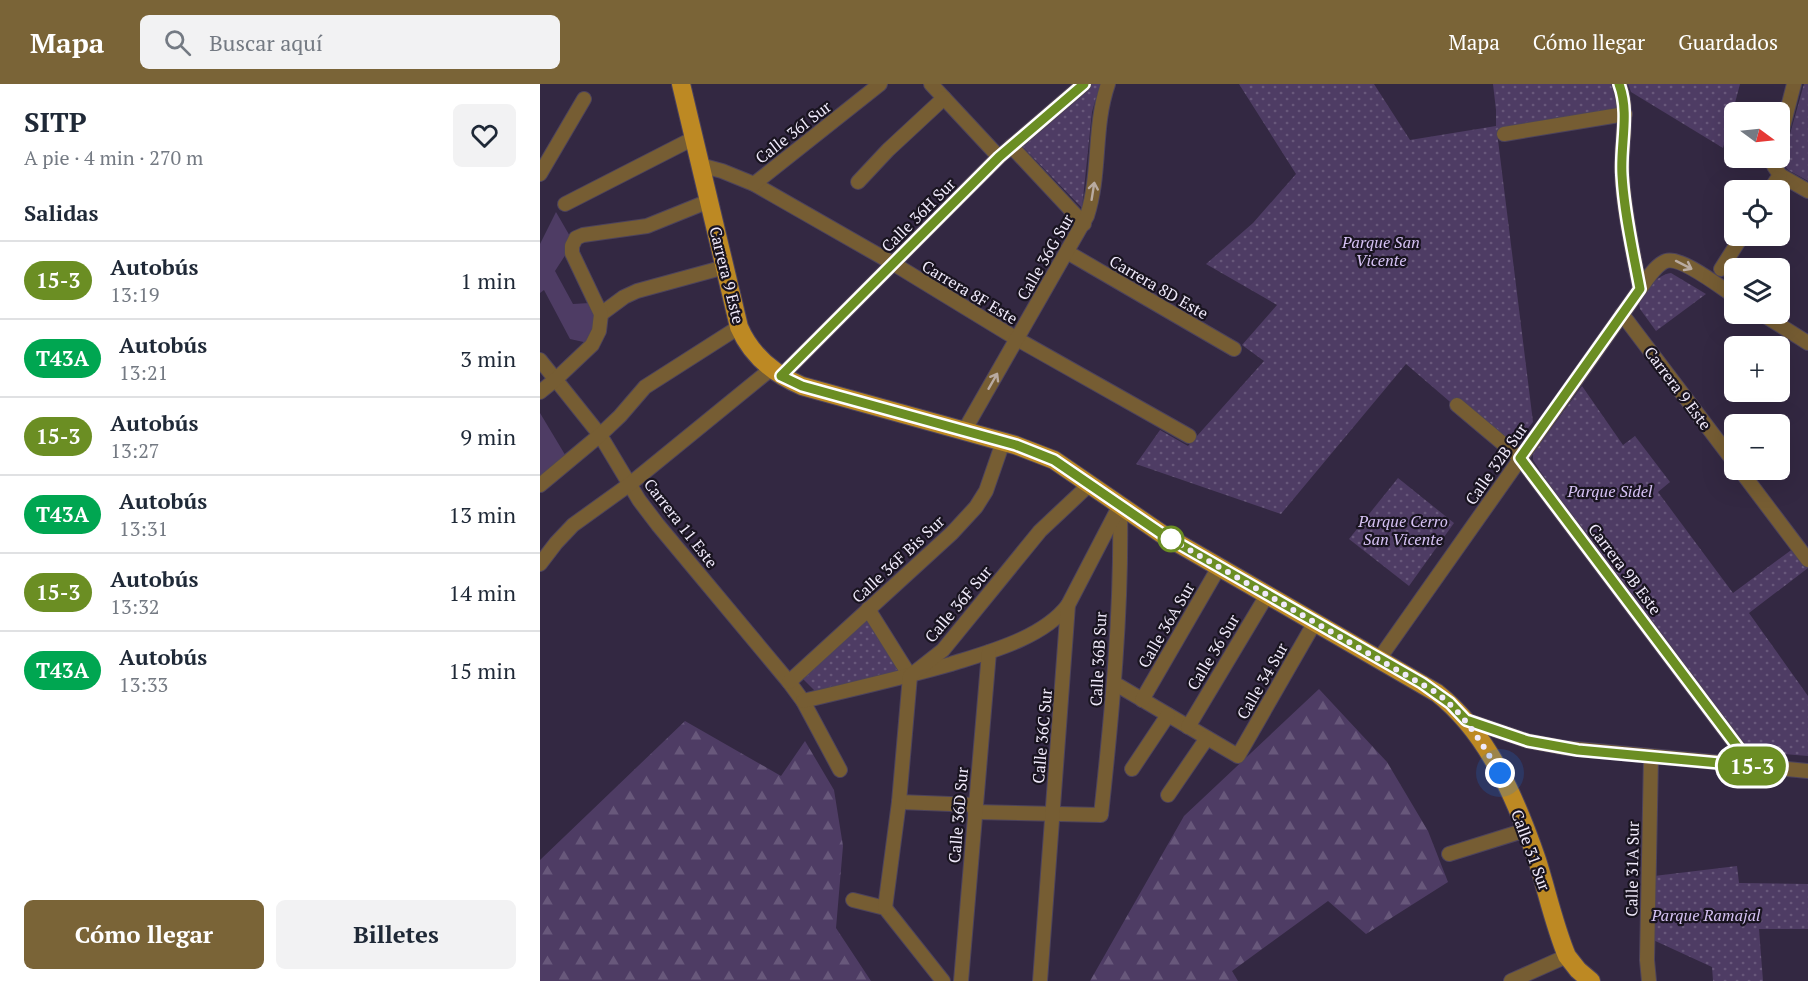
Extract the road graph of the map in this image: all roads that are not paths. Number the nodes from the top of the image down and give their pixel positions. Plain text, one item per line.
1 (681, 84) edge
2 (880, 84) edge
3 (931, 84) edge
4 (1084, 84) edge
5 (1108, 84) edge
6 (1619, 84) edge
7 (1794, 84) edge
8 (944, 98) junction
9 (584, 99) dead end
10 (1789, 102) edge
11 (1625, 114) junction
12 (1504, 134) dead end
13 (694, 138) junction
14 (1011, 146) junction
15 (999, 157) junction
16 (543, 164) edge
17 (700, 165) junction
18 (1775, 168) edge
19 (1780, 175) junction
20 (1777, 180) edge
21 (858, 182) dead end
22 (754, 184) junction
23 (1808, 191) edge
24 (709, 201) junction
25 (565, 204) dead end
26 (1084, 224) junction
27 (1736, 246) edge
28 (1067, 252) junction
29 (894, 264) junction
30 (725, 267) junction
31 (1721, 269) dead end
32 (1640, 289) junction
33 (1724, 289) edge
34 (601, 314) junction
35 (1622, 314) junction
36 (1778, 324) edge
37 (739, 327) junction
38 (1017, 339) junction
39 (1808, 343) edge
40 (1234, 349) dead end
41 (540, 360) edge
42 (776, 372) junction
43 (555, 380) junction
44 (540, 392) edge
45 (1457, 405) dead end
46 (963, 431) junction
47 (600, 435) junction
48 (1189, 436) dead end
49 (1003, 442) junction
50 (1724, 449) edge
51 (1520, 458) junction
52 (1748, 480) edge
53 (630, 484) junction
54 (1090, 484) junction
55 (540, 485) edge
56 (1120, 505) junction
57 (1808, 560) edge
58 (540, 564) edge
59 (1219, 567) junction
60 (1267, 595) junction
61 (1068, 605) junction
62 (868, 609) junction
63 (1315, 622) junction
64 (989, 652) junction
65 (1379, 659) junction
66 (910, 676) junction
67 (789, 682) junction
68 (1114, 683) junction
69 (1143, 700) junction
70 (803, 701) junction
71 (1168, 715) junction
72 (1466, 720) junction
73 (1188, 727) junction
74 (1207, 738) junction
75 (1651, 757) junction
76 (1752, 766) junction
77 (1132, 769) dead end
78 (840, 770) dead end
79 (1808, 771) edge
80 (1168, 795) dead end
81 (899, 802) junction
82 (975, 808) junction
83 (1052, 814) junction
84 (1526, 830) junction
85 (1449, 854) dead end
86 (853, 900) dead end
87 (885, 908) junction
88 (1567, 956) junction
89 (943, 981) edge
90 (962, 981) edge
91 (1040, 981) edge
92 (1511, 981) edge
93 (1591, 981) edge
94 (1649, 981) edge

1 - 13 main road, Carrera 9 Este
2 - 22 street, Calle 36I Sur
3 - 8 street
4 - 14 street, Calle 36H Sur
26 -> 5 street, Calle 36G Sur
6 - 11 street
7 - 10 street
8 - 15 street
8 - 21 street
9 - 16 street
11 - 12 street
11 - 32 street
13 - 17 main road, Carrera 9 Este
13 - 25 street
14 - 15 street, Calle 36H Sur
14 - 26 street
15 - 29 street, Calle 36H Sur
17 - 22 street, Carrera 8F Este
17 - 24 main road, Carrera 9 Este
18 - 19 street
19 - 20 street
19 - 23 street
22 - 29 street, Carrera 8F Este
24 - 30 main road, Carrera 9 Este
24 - 34 street
26 - 28 street, Calle 36G Sur
27 - 31 street
28 - 38 street, Calle 36G Sur
28 - 40 street, Carrera 8D Este
29 - 38 street, Carrera 8F Este
29 - 42 street, Calle 36H Sur
30 - 34 street
30 - 37 main road, Carrera 9 Este
32 -> 33 street, Calle 32B Sur
32 - 35 street, Calle 32B Sur
34 - 43 street
35 - 50 street, Carrera 9 Este
35 - 51 street, Calle 32B Sur
36 - 39 street
37 - 42 main road, Carrera 9 Este
37 - 47 street
46 -> 38 street, Calle 36G Sur
38 - 48 street, Carrera 8F Este
41 - 43 street, Carrera 11 Este
42 - 46 main road, Carrera 9 Este
42 - 53 street, Calle 36H Sur
43 - 44 street
43 - 47 street, Carrera 11 Este
45 - 51 street, Carrera 9B Este
46 - 49 main road, Carrera 9 Este
47 - 53 street, Carrera 11 Este
47 - 55 street
49 - 54 main road, Carrera 9 Este
49 - 62 street, Calle 36F Bis Sur
51 - 65 street, Calle 32B Sur
51 - 76 street, Carrera 9B Este
52 - 57 street
53 - 58 street, Calle 36H Sur
53 - 67 street, Carrera 11 Este
54 - 56 main road, Carrera 9 Este
54 - 66 street, Calle 36F Sur
56 - 59 main road, Carrera 9 Este
56 - 61 street, Calle 36C Sur
56 - 68 street, Calle 36B Sur
59 - 60 main road, Carrera 9 Este
59 - 69 street, Calle 36A Sur
60 - 63 main road, Carrera 9 Este
60 - 73 street, Calle 36 Sur
61 - 64 street
61 - 83 street, Calle 36C Sur
62 - 66 street
62 - 67 street, Calle 36F Bis Sur
63 - 65 main road, Carrera 9 Este
63 - 74 street, Calle 34 Sur
64 - 66 street
64 - 82 street, Calle 36D Sur
65 - 72 main road, Carrera 9 Este
66 - 70 street
66 - 81 street
67 - 70 street, Carrera 11 Este
68 - 69 street
68 - 83 street, Calle 36B Sur
69 - 71 street
70 - 78 street, Carrera 11 Este
71 - 73 street
71 - 77 street
72 - 75 street, Carrera 9 Este
72 - 84 main road, Calle 31 Sur
73 - 74 street
74 - 80 street
75 - 76 street, Carrera 9 Este
75 - 94 street, Calle 31A Sur
76 - 79 street, Carrera 9 Este
81 - 82 street
81 - 87 street
82 - 83 street
82 - 90 street, Calle 36D Sur
83 - 91 street, Calle 36C Sur
84 - 85 street
84 - 88 main road, Calle 31 Sur
86 - 87 street
87 - 89 street
88 - 92 street
88 - 93 main road, Calle 31 Sur

